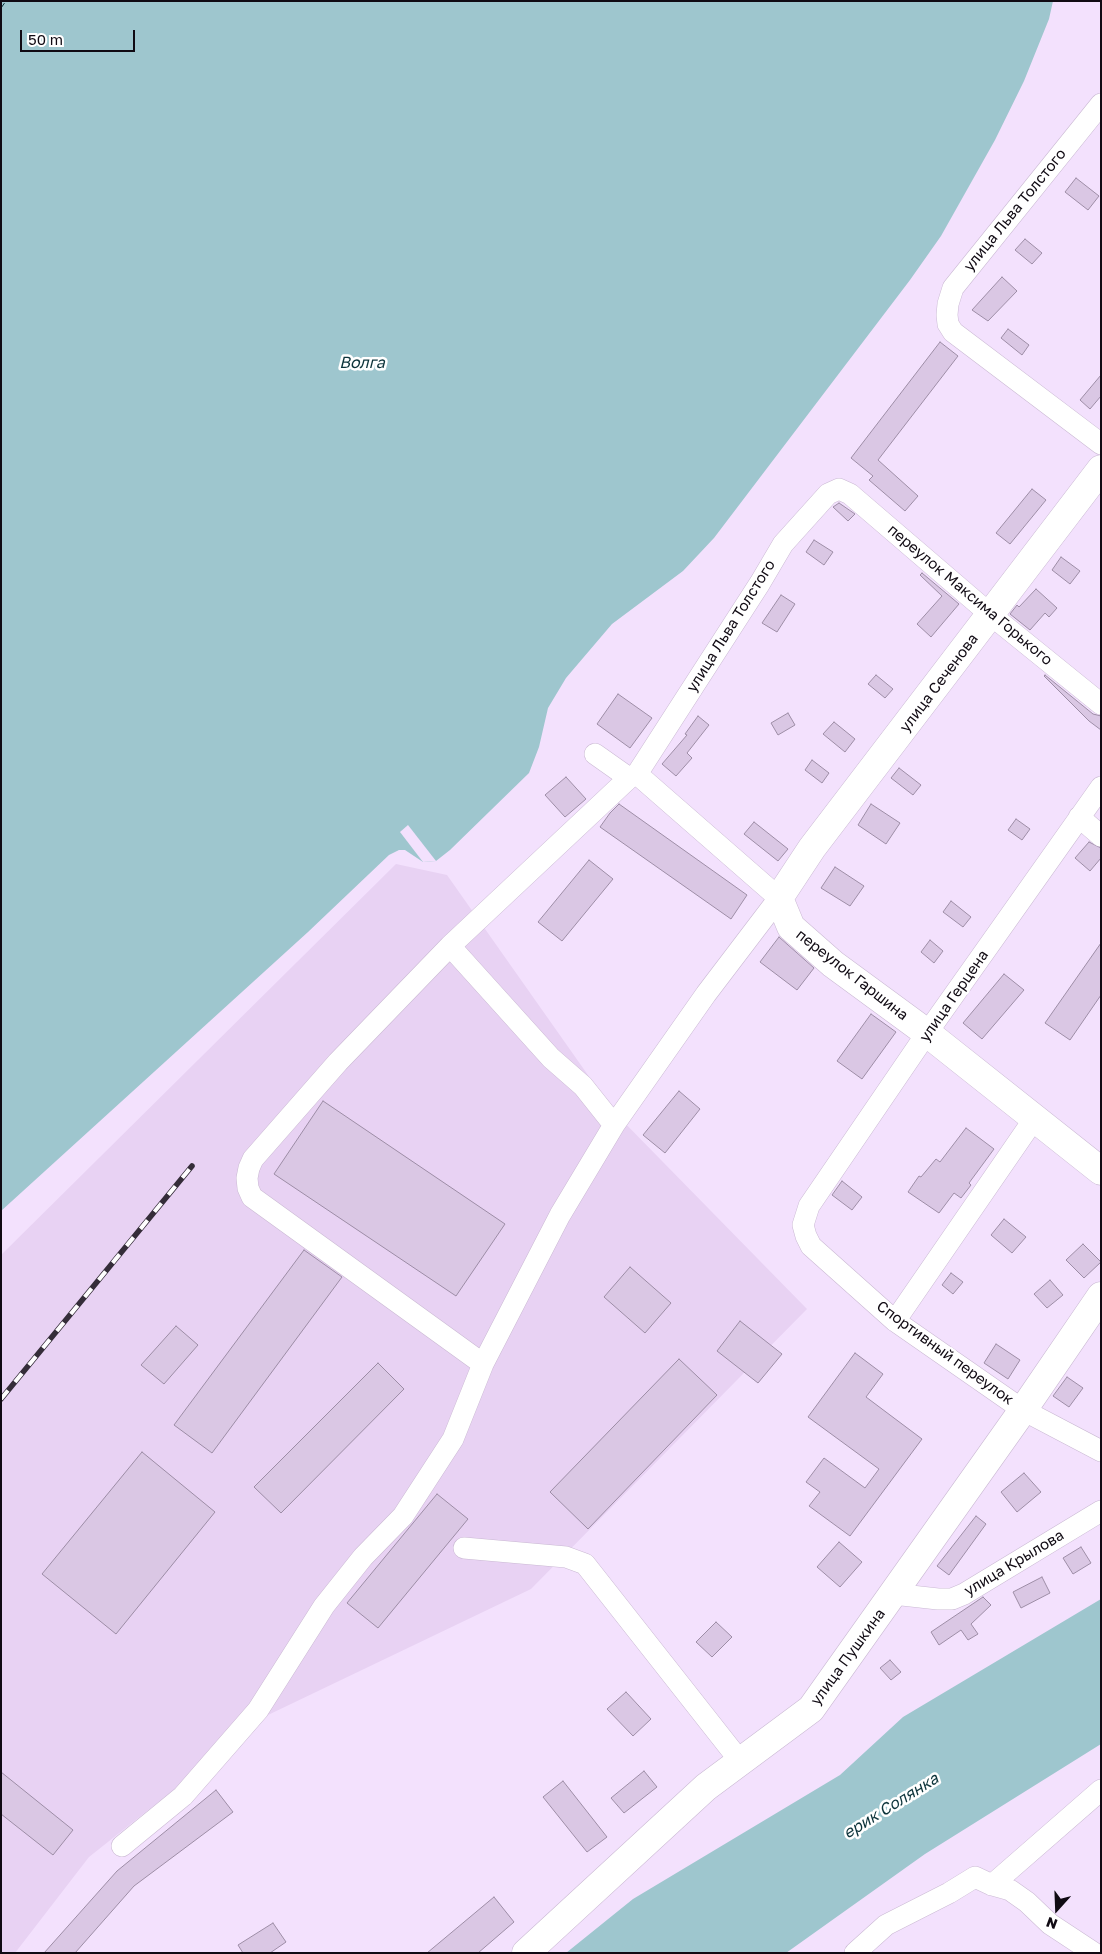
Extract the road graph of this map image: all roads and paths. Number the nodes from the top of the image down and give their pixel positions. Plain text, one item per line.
1 (1101, 104) edge
2 (1101, 444) edge
3 (1101, 468) edge
4 (839, 489) joint
5 (991, 615) junction
6 (1101, 704) edge
7 (595, 754) dead end
8 (633, 776) junction
9 (1101, 787) edge
10 (1078, 817) junction
11 (1101, 836) edge
12 (779, 898) junction
13 (450, 946) junction
14 (927, 1034) junction
15 (1034, 1119) junction
16 (614, 1125) junction
17 (1101, 1171) edge
18 (809, 1206) joint
19 (1101, 1296) edge
20 (895, 1321) junction
21 (483, 1364) junction
22 (1023, 1410) junction
23 (1101, 1452) edge
24 (1101, 1511) edge
25 (464, 1548) dead end
26 (894, 1594) junction
27 (740, 1761) junction
28 (1101, 1790) edge
29 (122, 1846) dead end
30 (992, 1885) junction
31 (526, 1953) edge
32 (855, 1953) edge
33 (1094, 1953) edge

1 - 2 street, улица Льва Толстого
3 - 5 main road, улица Сеченова
4 - 5 street, переулок Максима Горького
4 - 8 street, улица Льва Толстого
5 - 6 street, переулок Максима Горького
5 - 12 main road, улица Сеченова
7 - 8 street, переулок Гаршина
8 - 12 street, переулок Гаршина
8 - 13 street, улица Льва Толстого
9 - 10 street, улица Герцена
10 - 11 street
10 - 14 street, улица Герцена
12 - 14 main road, переулок Гаршина
12 - 16 street
13 - 16 street
13 - 21 street, улица Льва Толстого
14 - 15 main road, переулок Гаршина
14 - 18 street, улица Герцена
15 - 17 main road, переулок Гаршина
15 - 20 street
16 - 21 street
18 - 20 street, Спортивный переулок
19 - 22 main road, улица Пушкина
20 - 22 street, Спортивный переулок
21 - 29 street
22 - 23 street, Спортивный переулок
22 - 26 main road, улица Пушкина
24 - 26 street, улица Крылова
25 - 27 street
26 - 27 main road, улица Пушкина
27 - 31 main road, улица Пушкина
28 - 30 street
30 - 32 street
30 - 33 street

